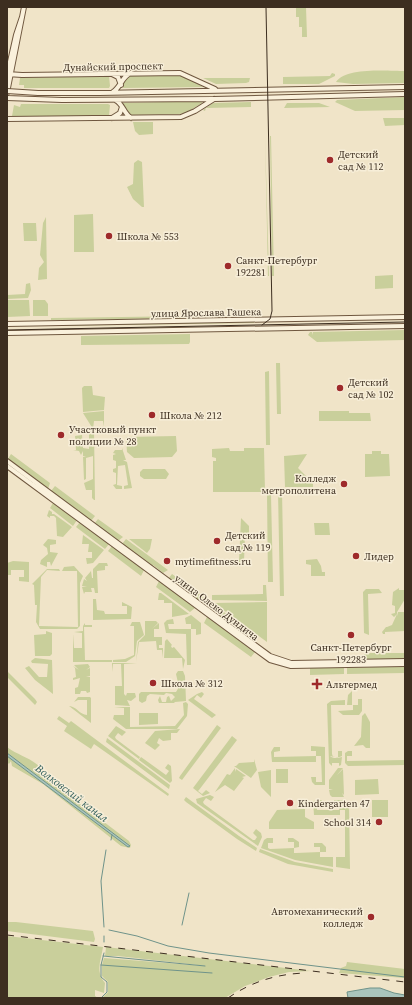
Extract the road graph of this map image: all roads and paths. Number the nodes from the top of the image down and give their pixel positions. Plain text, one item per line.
1 (24, 7) edge
2 (131, 73) junction
3 (8, 74) edge
4 (112, 74) junction
5 (121, 85) junction
6 (405, 87) edge
7 (215, 89) junction
8 (7, 92) edge
9 (113, 92) junction
10 (405, 94) edge
11 (7, 98) edge
12 (214, 98) junction
13 (113, 99) junction
14 (122, 106) junction
15 (112, 118) junction
16 (131, 118) junction
17 (7, 119) edge
18 (405, 317) edge
19 (7, 324) edge
20 (405, 326) edge
21 (7, 333) edge
22 (7, 461) edge
23 (7, 466) edge
24 (405, 661) edge
25 (405, 664) edge

1 - 3 street
2 - 4 street, Дунайский проспект
2 - 5 street
2 - 7 street, Дунайский проспект
3 - 4 street, Дунайский проспект
3 - 8 street
4 - 5 street
5 - 9 street
6 - 7 street, Дунайский проспект
7 - 9 street, Дунайский проспект
8 - 9 street, Дунайский проспект, bridge
10 - 12 street
11 - 13 street
12 - 13 street
12 - 16 street
13 - 14 street
14 - 15 street
14 - 16 street
15 - 16 street
15 - 17 street
18 - 19 street, улица Ярослава Гашека
20 - 21 street, улица Ярослава Гашека
22 - 24 street, улица Олеко Дундича
23 - 25 street, улица Олеко Дундича

